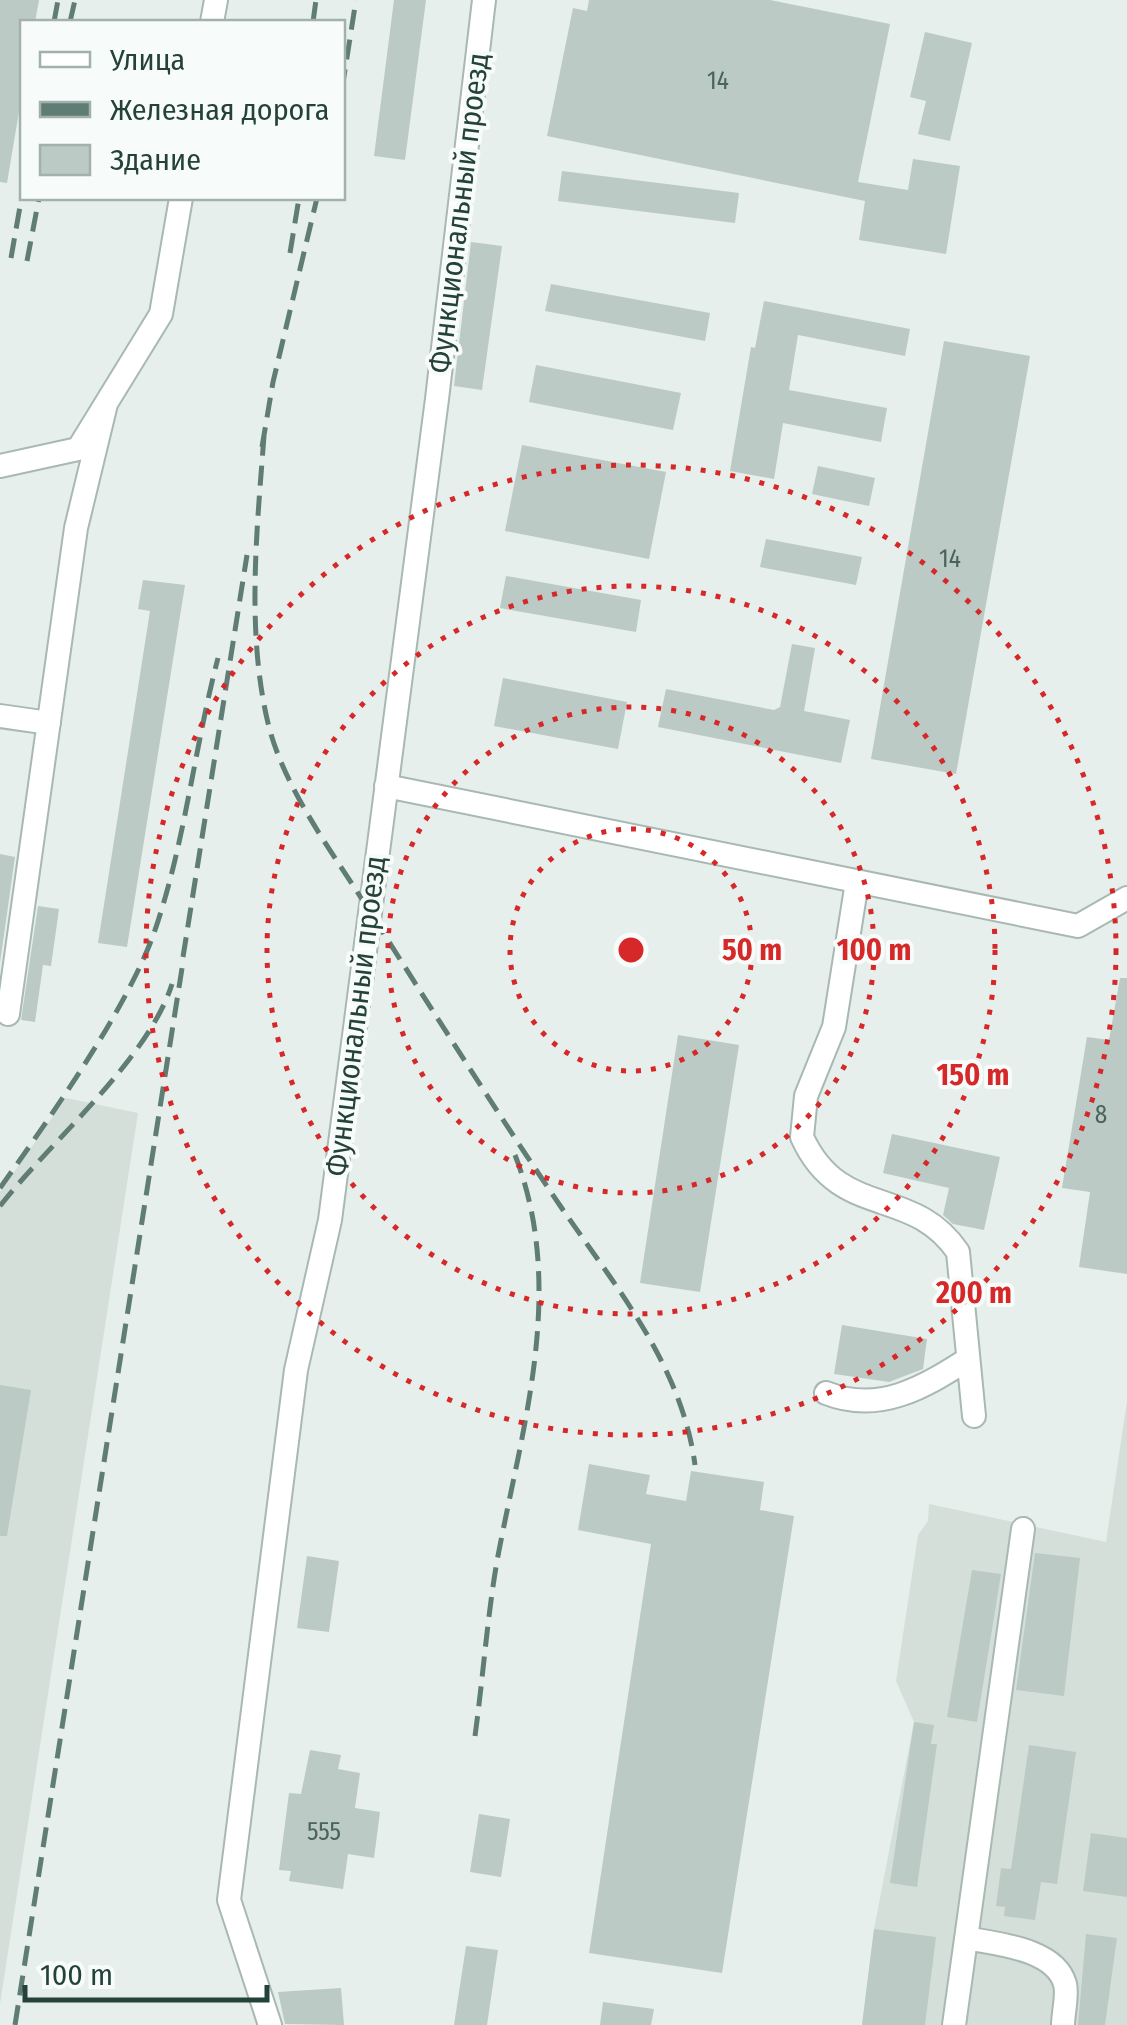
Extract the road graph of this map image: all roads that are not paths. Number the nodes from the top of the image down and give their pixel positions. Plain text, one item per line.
1 (484, 0) edge
2 (182, 200) edge
3 (106, 404) junction
4 (0, 466) edge
5 (0, 716) edge
6 (49, 723) junction
7 (386, 786) junction
8 (857, 882) junction
9 (1127, 898) edge
10 (8, 1014) dead end
11 (968, 1360) junction
12 (826, 1392) dead end
13 (974, 1416) dead end
14 (1022, 1529) dead end
15 (966, 1938) junction
16 (270, 2025) edge
17 (954, 2025) edge
18 (1062, 2025) edge

1 - 7 street, Функциональный проезд
2 - 3 street
3 - 4 street
3 - 6 street
5 - 6 street
6 - 10 street
7 - 8 street
7 - 16 street, Функциональный проезд
8 - 9 street
8 - 11 street
11 - 12 street
11 - 13 street
14 - 15 street
15 - 17 street
15 - 18 street

